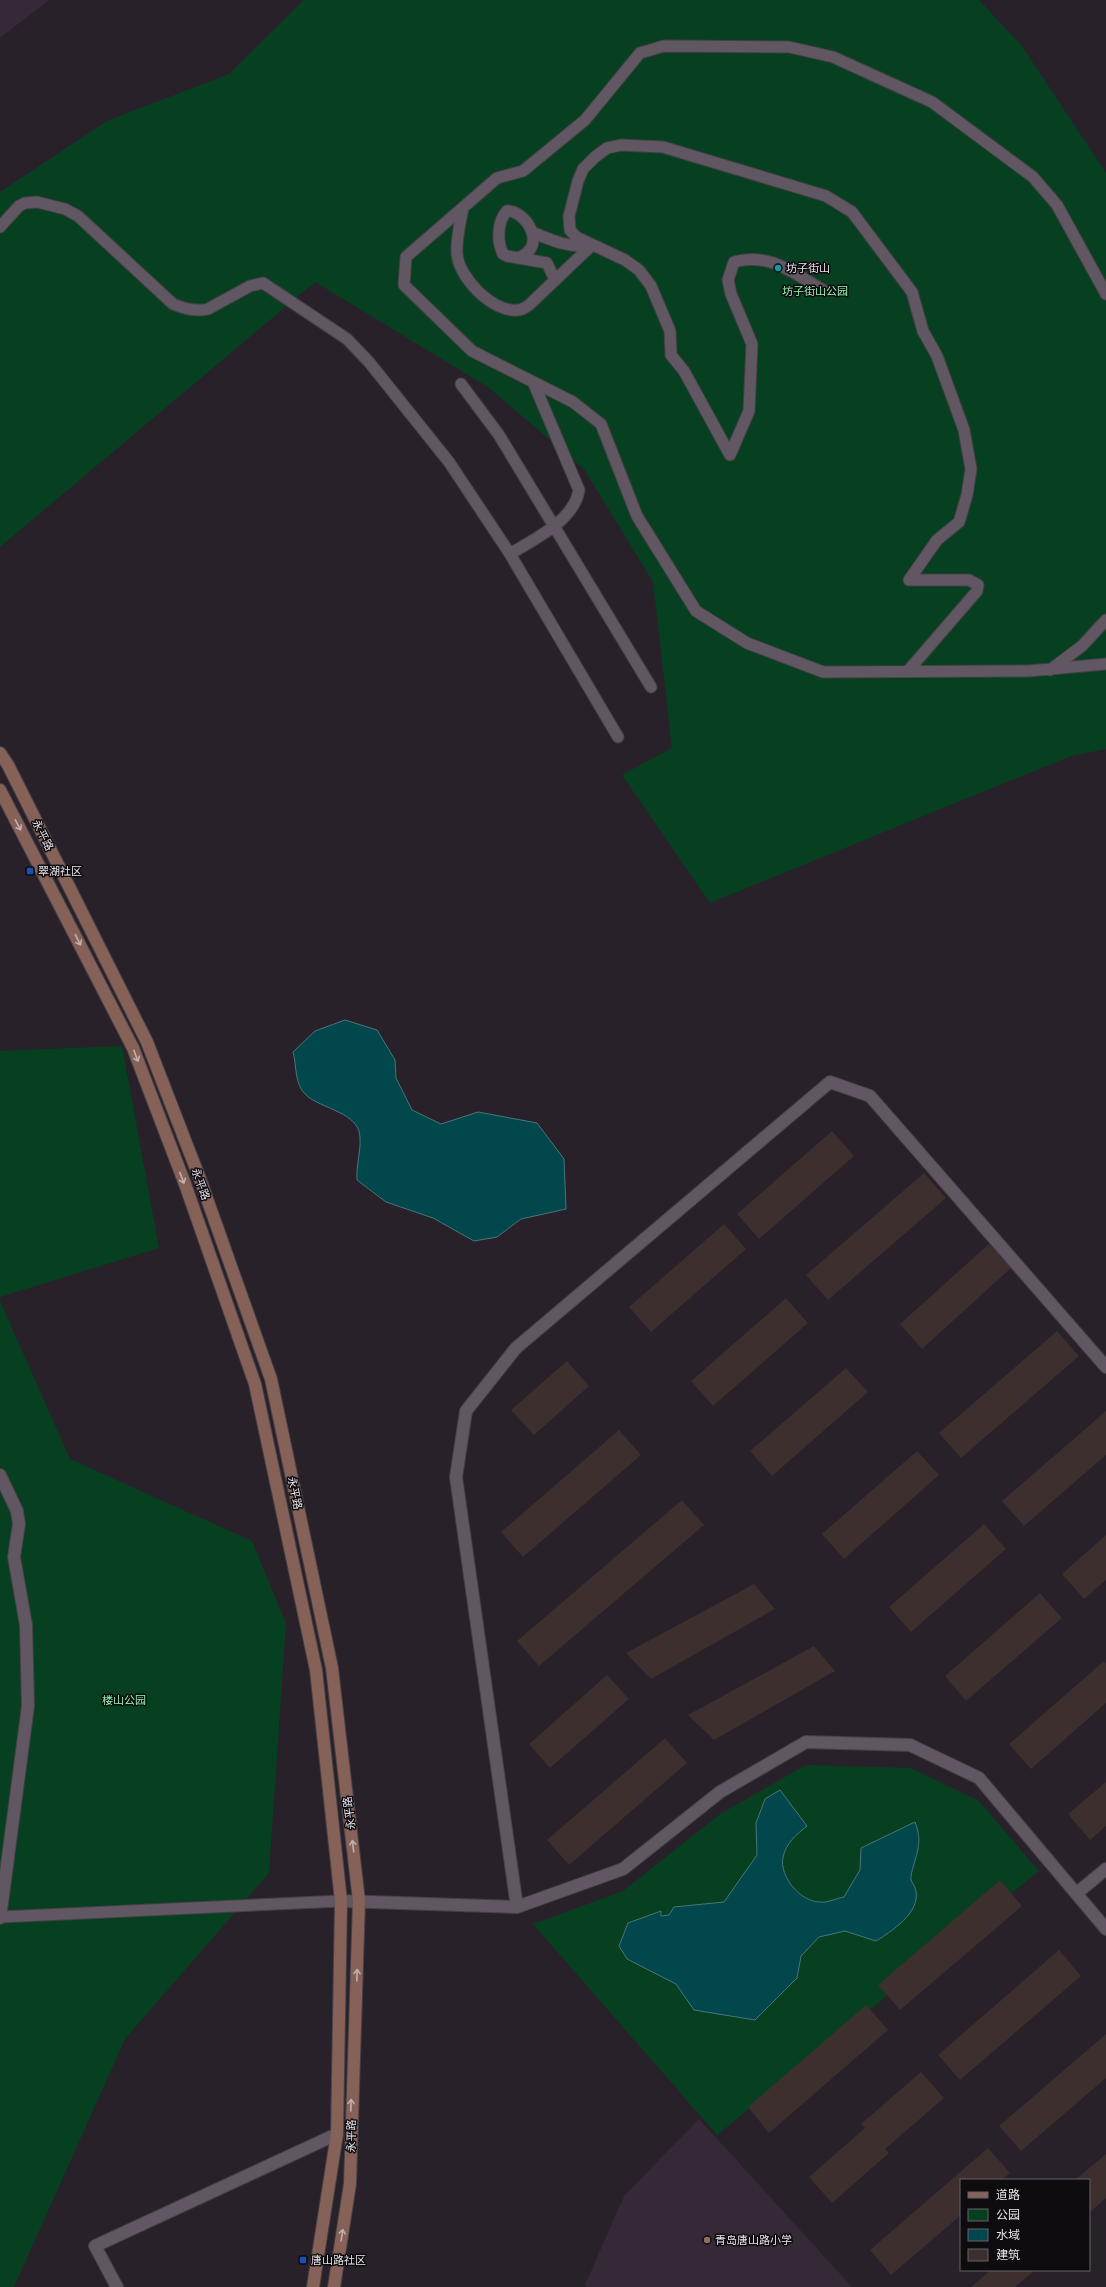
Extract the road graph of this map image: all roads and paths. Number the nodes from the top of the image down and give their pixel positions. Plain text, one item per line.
1 (463, 208) junction
2 (0, 227) edge
3 (532, 232) junction
4 (592, 245) junction
5 (518, 258) junction
6 (555, 280) junction
7 (823, 290) dead end
8 (1106, 294) edge
9 (461, 384) dead end
10 (534, 384) junction
11 (555, 527) junction
12 (510, 554) junction
13 (1106, 620) edge
14 (1106, 664) edge
15 (1050, 670) junction
16 (907, 672) junction
17 (651, 687) dead end
18 (618, 737) dead end
19 (0, 753) edge
20 (0, 790) edge
21 (1106, 1367) edge
22 (0, 1475) edge
23 (1106, 1869) edge
24 (1077, 1893) junction
25 (341, 1901) junction
26 (359, 1901) junction
27 (517, 1907) junction
28 (0, 1918) edge
29 (1106, 1929) edge
30 (337, 2134) junction
31 (117, 2287) edge
32 (313, 2287) edge
33 (334, 2287) edge

1 - 6 lane
1 - 8 lane
1 - 10 lane
2 - 12 lane
3 - 4 lane
3 - 5 lane
3 - 5 lane
4 - 6 lane
4 - 7 lane
4 - 16 lane
5 - 6 lane
9 - 11 lane
10 - 11 lane
10 - 16 lane
11 - 12 lane
11 - 17 lane
12 - 18 lane
13 - 15 lane
14 - 15 lane
15 - 16 lane
26 -> 19 main road, 永平路
20 -> 25 main road, 永平路
21 - 27 street
22 - 28 street
23 - 24 street
24 - 27 street
24 - 29 street
25 - 26 street
25 - 28 lane
25 - 30 main road, 永平路
26 - 27 street
33 -> 26 main road, 永平路
30 - 31 street
30 - 32 main road, 永平路

